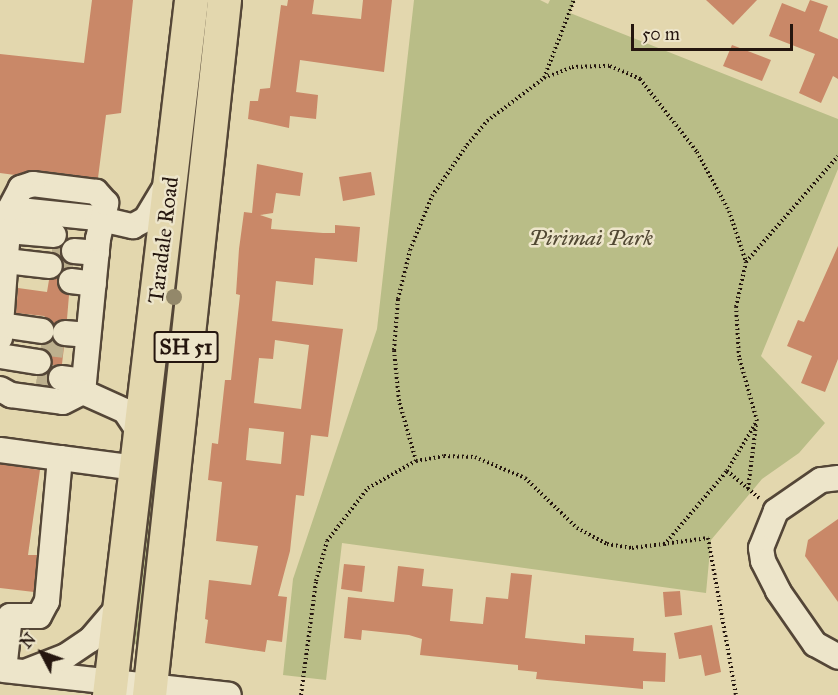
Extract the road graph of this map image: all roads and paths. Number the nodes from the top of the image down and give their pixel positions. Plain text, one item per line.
1 (191, 0) edge
2 (224, 0) edge
3 (574, 0) edge
4 (544, 78) junction
5 (838, 156) edge
6 (171, 169) junction
7 (6, 247) edge
8 (76, 257) junction
9 (746, 262) junction
10 (0, 334) edge
11 (0, 356) edge
12 (65, 358) junction
13 (0, 370) edge
14 (0, 389) edge
15 (757, 421) junction
16 (0, 450) edge
17 (137, 454) junction
18 (60, 458) junction
19 (416, 460) junction
20 (727, 471) junction
21 (838, 478) edge
22 (748, 489) junction
23 (776, 512) junction
24 (664, 545) junction
25 (119, 606) junction
26 (838, 657) edge
27 (23, 673) junction
28 (57, 685) edge
29 (110, 689) edge
30 (149, 691) edge
31 (229, 695) edge
32 (301, 695) edge
33 (736, 695) edge

1 - 6 highway, Taradale Road / SH 51
2 - 30 highway, Taradale Road / SH 51
3 - 4 path
4 - 9 path
4 - 19 path
5 - 9 path
6 - 8 street
6 - 17 highway, Taradale Road / SH 51
7 - 8 street
7 - 8 street
7 - 8 street
7 - 10 street
8 - 12 street
9 - 15 path
10 - 12 street
11 - 12 street
12 - 13 street
12 - 14 street
12 - 17 street
15 - 20 path
15 - 22 path
16 - 18 street
17 - 18 street
17 - 25 highway, Taradale Road / SH 51
18 - 27 street
19 - 24 path
19 - 32 path
20 - 22 path
20 - 24 path
21 - 23 street
22 - 23 path
23 - 26 street
24 - 33 path
25 - 27 street
25 - 29 highway, Taradale Road / SH 51
27 - 28 street
28 - 29 street
29 - 30 street
30 - 31 street

